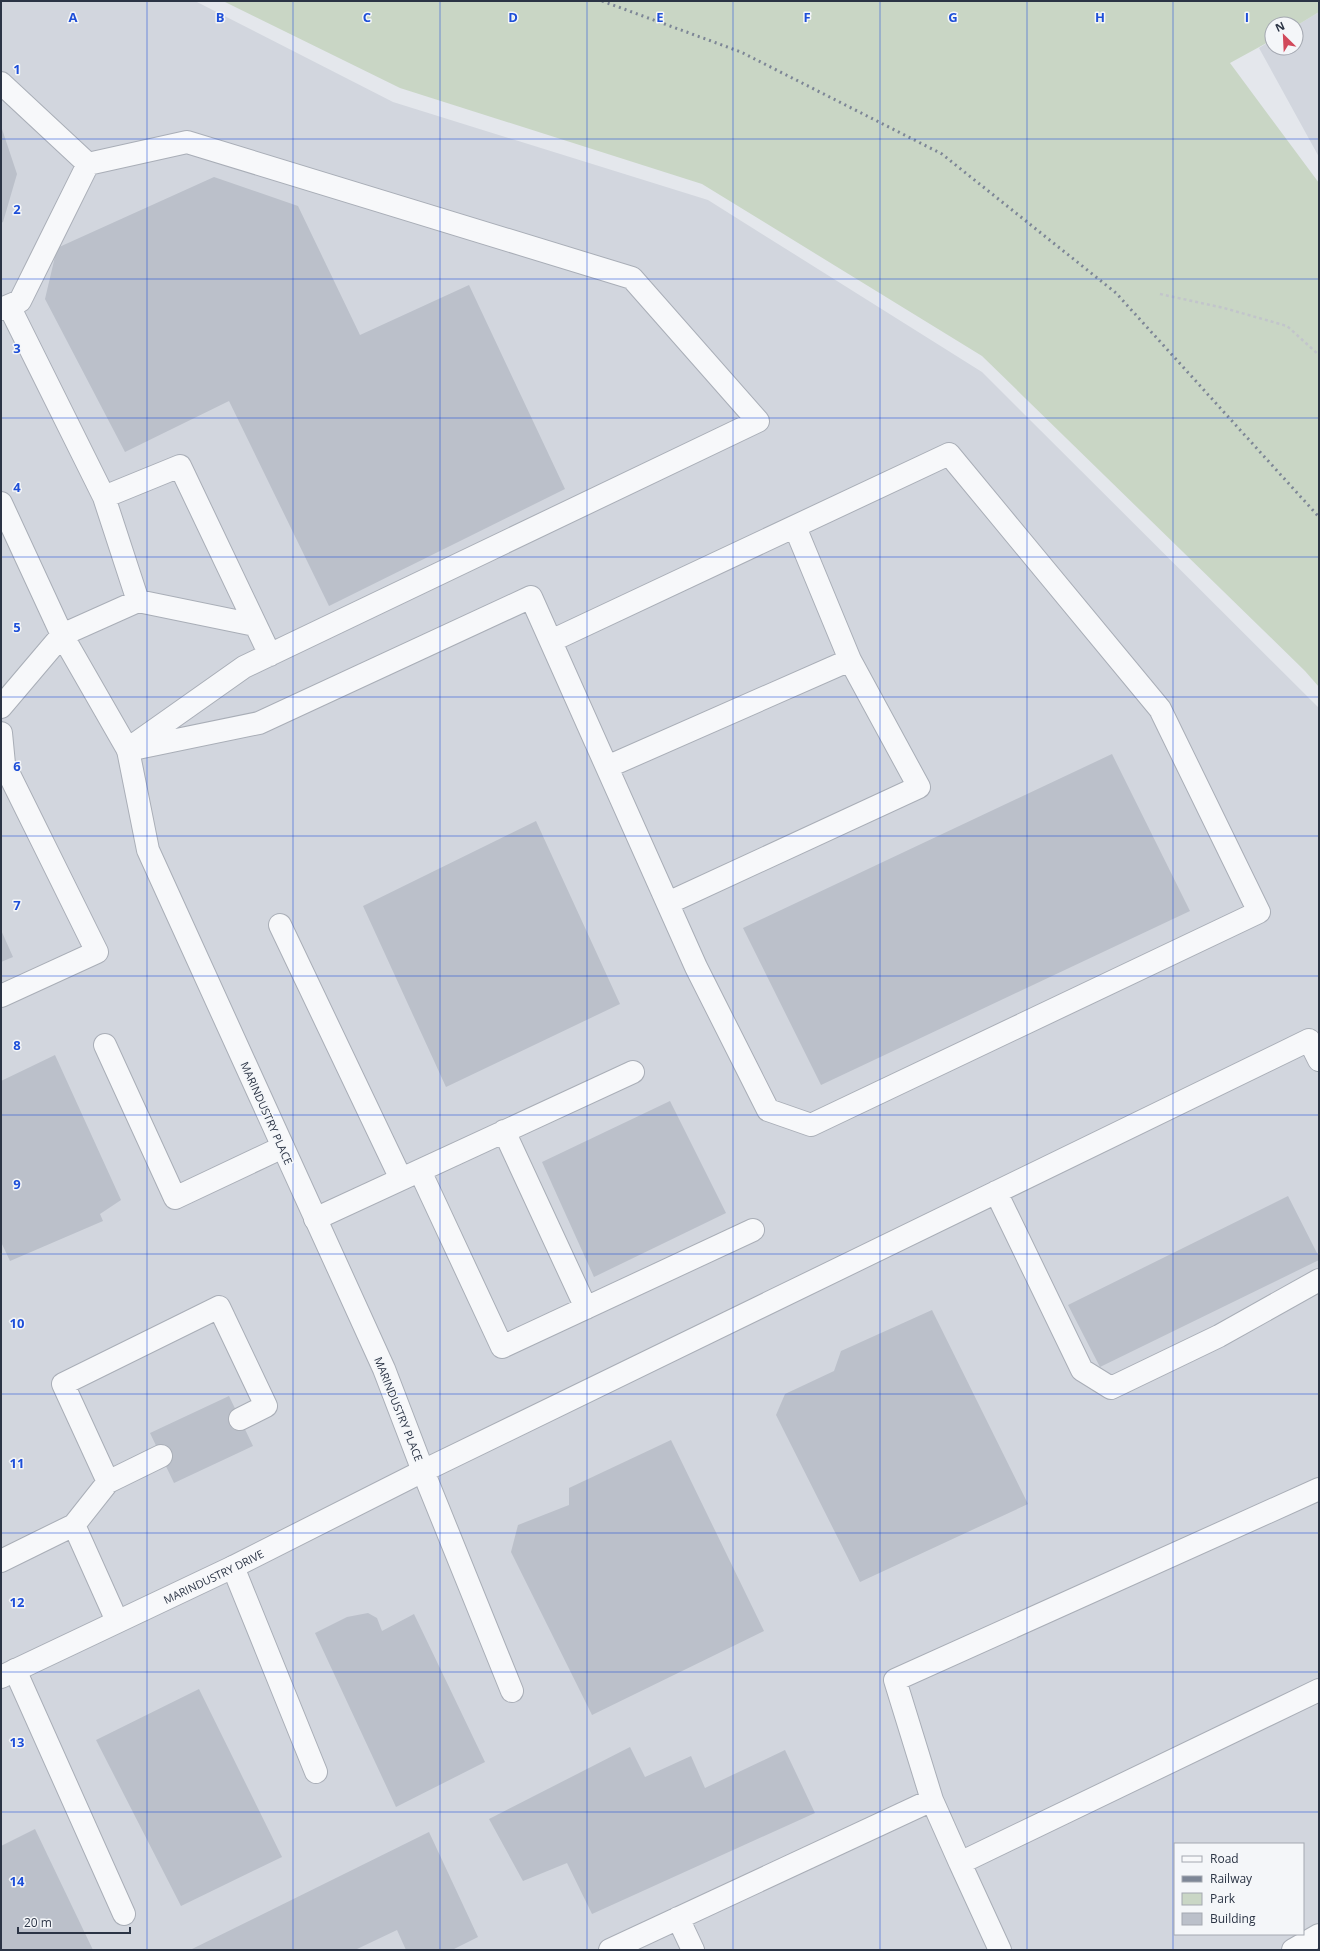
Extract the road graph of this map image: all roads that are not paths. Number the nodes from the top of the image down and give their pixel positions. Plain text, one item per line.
1 (1, 83) edge
2 (88, 164) junction
3 (5, 307) edge
4 (104, 496) junction
5 (1, 503) edge
6 (795, 527) junction
7 (138, 601) junction
8 (255, 624) junction
9 (62, 636) junction
10 (551, 641) junction
11 (270, 655) junction
12 (850, 660) junction
13 (1, 706) edge
14 (1, 733) edge
15 (128, 750) junction
16 (607, 767) junction
17 (668, 903) junction
18 (280, 925) dead end
19 (1, 996) edge
20 (105, 1045) dead end
21 (1319, 1060) edge
22 (633, 1072) dead end
23 (504, 1131) junction
24 (283, 1148) junction
25 (410, 1175) junction
26 (996, 1192) junction
27 (316, 1219) junction
28 (753, 1230) dead end
29 (1319, 1280) edge
30 (586, 1308) junction
31 (240, 1419) dead end
32 (161, 1456) dead end
33 (423, 1471) junction
34 (108, 1482) junction
35 (1319, 1489) edge
36 (74, 1525) junction
37 (1, 1561) edge
38 (233, 1567) junction
39 (118, 1621) junction
40 (8, 1673) edge
41 (1319, 1690) edge
42 (512, 1691) dead end
43 (316, 1772) dead end
44 (932, 1800) junction
45 (960, 1862) junction
46 (124, 1914) dead end
47 (678, 1918) junction
48 (1319, 1935) edge
49 (610, 1950) edge
50 (693, 1950) edge
51 (1000, 1950) edge
52 (1293, 1950) edge

1 - 2 street
2 - 3 street
2 - 11 street
3 - 4 street
4 - 7 street
4 - 8 street
5 - 9 street, MARINDUSTRY PLACE
6 - 10 street
6 - 12 street
6 - 17 street
7 - 8 street
7 - 9 street
8 - 11 street
9 - 13 street
9 - 15 street, MARINDUSTRY PLACE
10 - 15 street
10 - 16 street
11 - 15 street
12 - 16 street
12 - 17 street
14 - 19 street
15 - 24 street, MARINDUSTRY PLACE
16 - 17 street
18 - 25 street
20 - 24 street
21 - 26 street, MARINDUSTRY DRIVE
22 - 23 street
23 - 25 street
23 - 30 street
24 - 27 street, MARINDUSTRY PLACE
25 - 27 street
25 - 30 street
26 - 29 street
26 - 33 street, MARINDUSTRY DRIVE
27 - 33 street, MARINDUSTRY PLACE
28 - 30 street
31 - 34 street
32 - 34 street
33 - 38 street, MARINDUSTRY DRIVE
33 - 42 street, MARINDUSTRY PLACE
34 - 36 street
35 - 44 street
36 - 37 street
36 - 39 street
38 - 39 street, MARINDUSTRY DRIVE
38 - 43 street
39 - 40 street, MARINDUSTRY DRIVE
40 - 46 street
41 - 45 street
44 - 45 street
44 - 47 street
45 - 51 street
47 - 49 street
47 - 50 street
48 - 52 street

